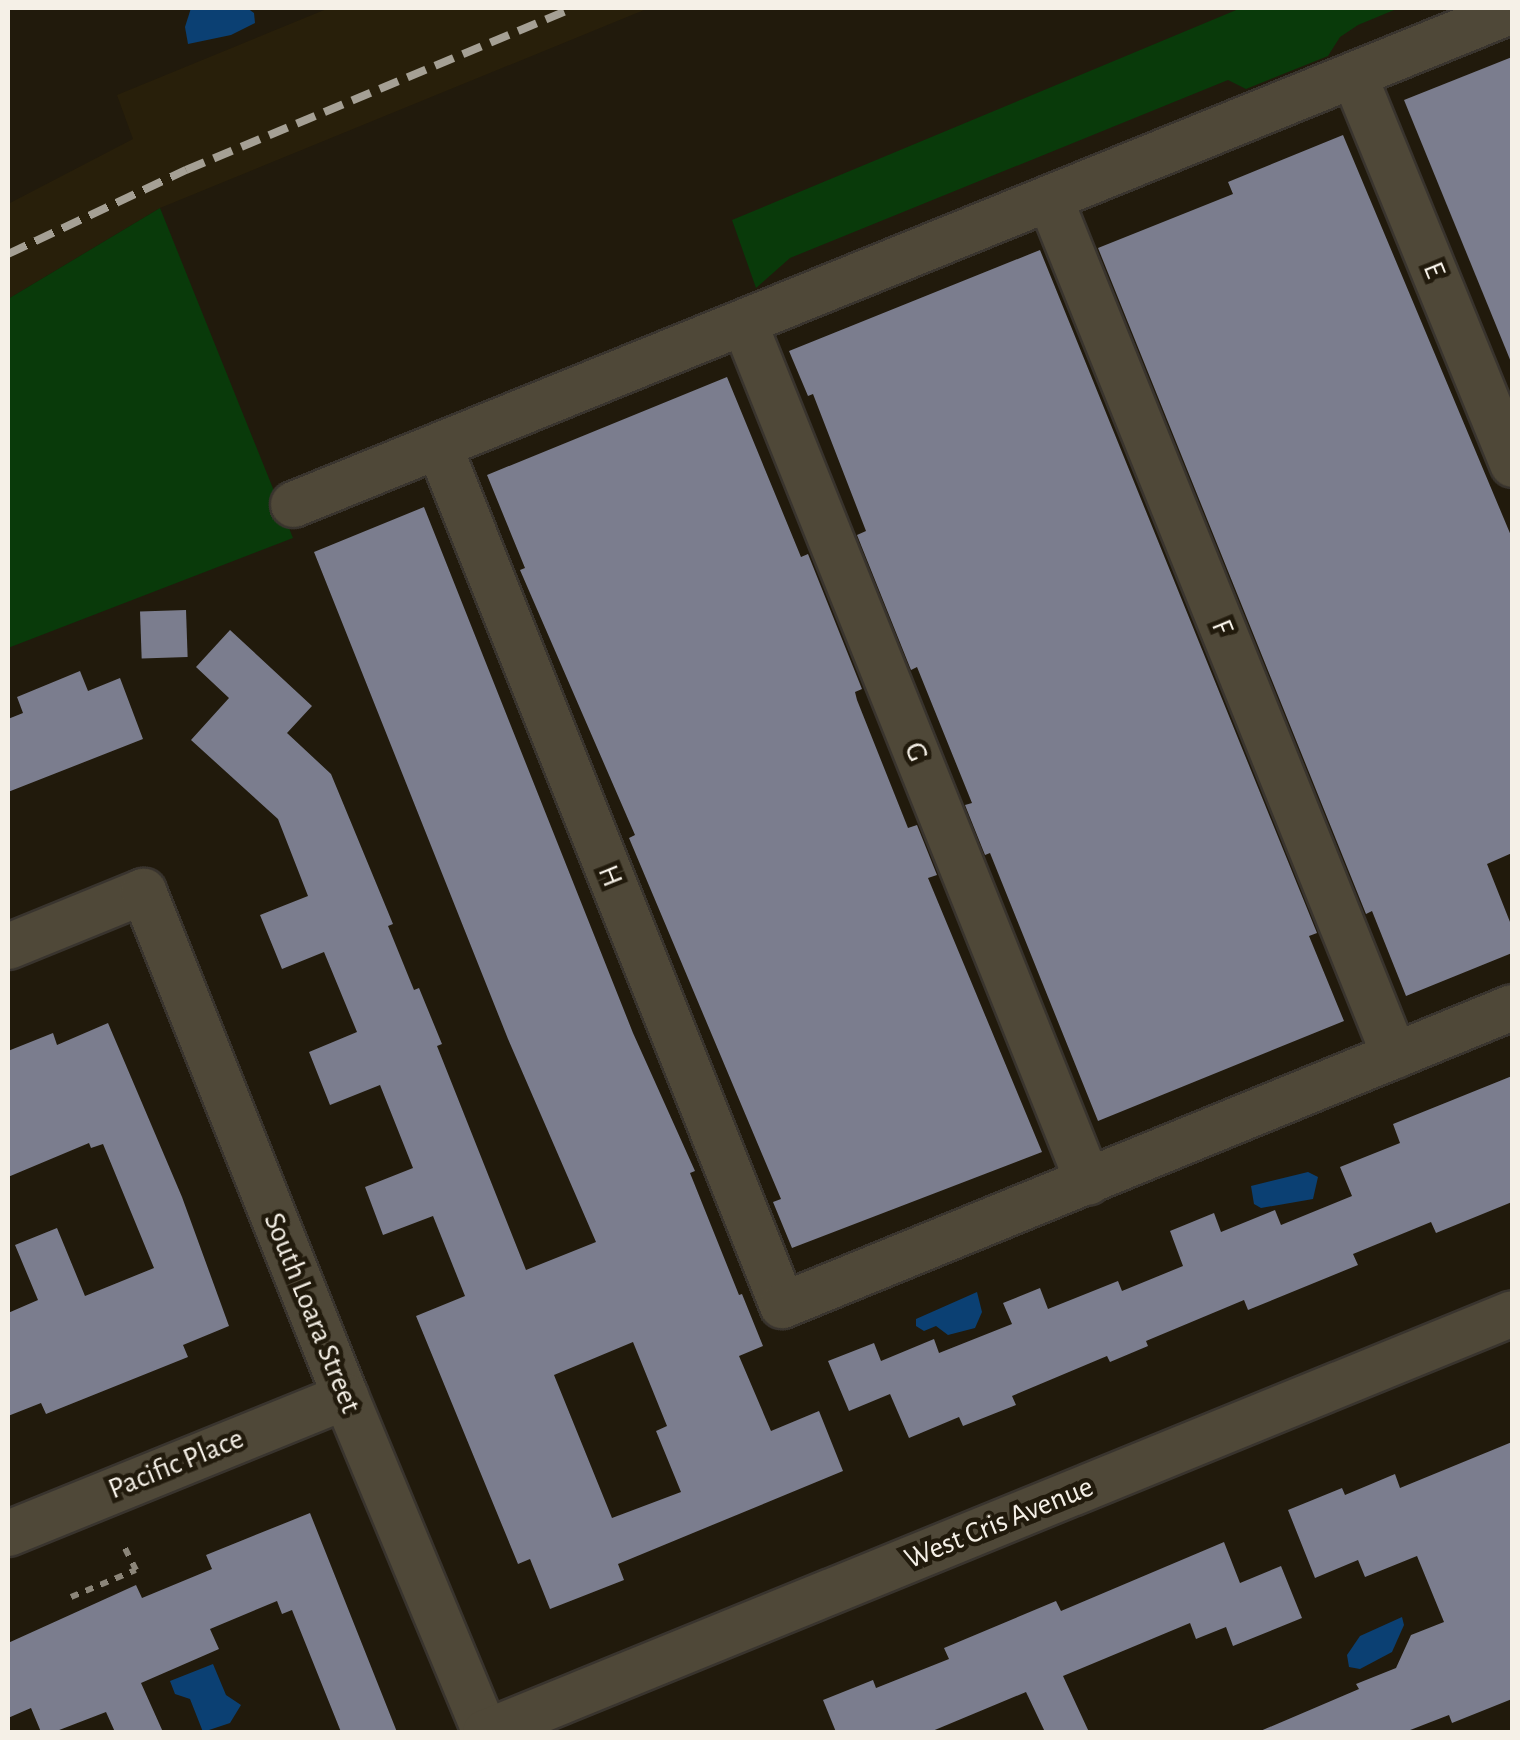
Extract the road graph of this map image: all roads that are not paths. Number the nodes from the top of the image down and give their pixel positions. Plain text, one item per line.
1 (1512, 10) edge
2 (1354, 76) junction
3 (1050, 200) junction
4 (744, 323) junction
5 (439, 446) junction
6 (1512, 464) edge
7 (293, 504) dead end
8 (8, 946) edge
9 (1512, 1007) edge
10 (1394, 1055) junction
11 (1088, 1182) junction
12 (1512, 1313) edge
13 (344, 1396) junction
14 (8, 1533) edge
15 (485, 1732) edge

1 - 2 street
2 - 3 street
2 - 6 street, E
3 - 4 street
3 - 10 street, F
4 - 5 street
4 - 11 street, G
5 - 7 street
5 - 11 street, H
8 - 13 street, South Loara Street
9 - 10 street, H
10 - 11 street, H
12 - 15 street, West Cris Avenue
13 - 14 street, Pacific Place
13 - 15 street, South Loara Street

